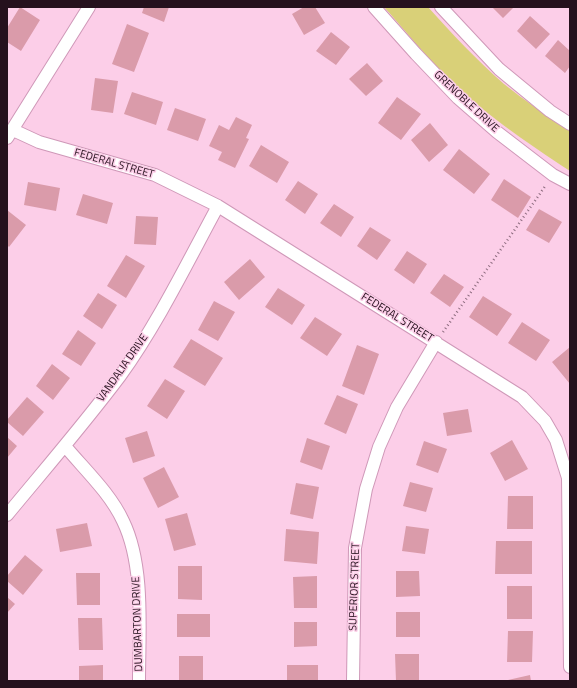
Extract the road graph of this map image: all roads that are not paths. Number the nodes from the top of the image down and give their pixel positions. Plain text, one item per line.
1 (89, 7) edge
2 (374, 7) edge
3 (441, 7) edge
4 (570, 124) edge
5 (10, 134) edge
6 (570, 184) edge
7 (218, 206) junction
8 (436, 342) junction
9 (65, 446) junction
10 (7, 515) edge
11 (570, 667) edge
12 (140, 681) edge
13 (353, 681) edge

1 - 5 street
2 - 6 street, GRENOBLE DRIVE
3 - 4 street
5 - 7 street, FEDERAL STREET
7 - 8 street, FEDERAL STREET
7 - 9 street, VANDALIA DRIVE
8 - 11 street, FEDERAL STREET
8 - 13 street, SUPERIOR STREET
9 - 10 street, VANDALIA DRIVE
9 - 12 street, DUMBARTON DRIVE

